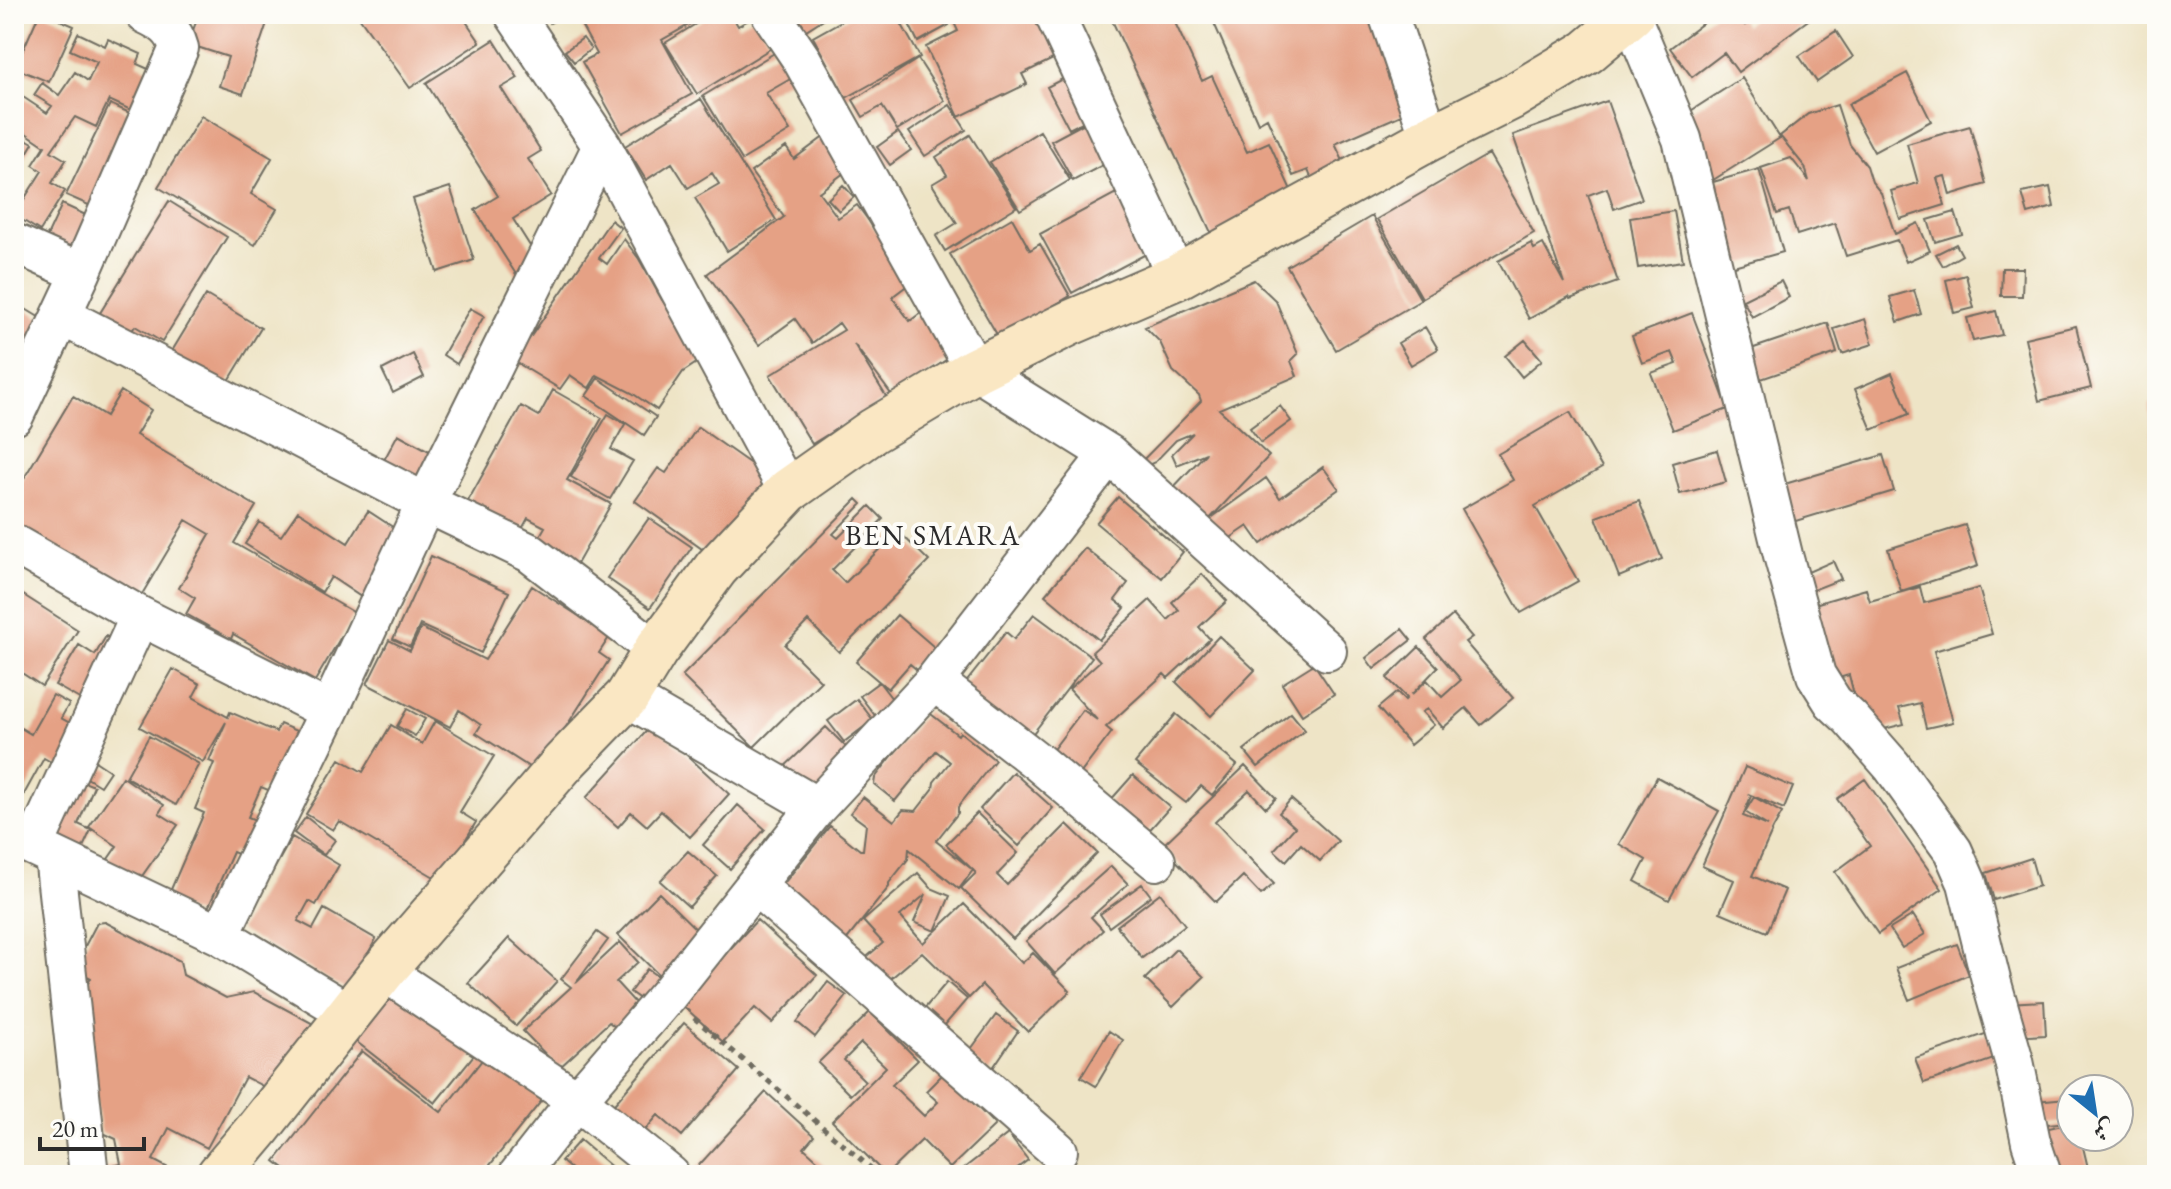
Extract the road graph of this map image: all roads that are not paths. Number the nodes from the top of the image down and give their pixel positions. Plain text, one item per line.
1 (145, 14) edge
2 (514, 14) edge
3 (771, 14) edge
4 (1054, 14) edge
5 (1388, 14) edge
6 (1631, 15) edge
7 (1430, 138) junction
8 (602, 146) junction
9 (14, 243) edge
10 (81, 273) junction
11 (1177, 277) junction
12 (62, 316) junction
13 (975, 370) junction
14 (14, 416) edge
15 (1109, 454) junction
16 (788, 491) junction
17 (426, 503) junction
18 (14, 544) edge
19 (140, 616) junction
20 (656, 650) junction
21 (1327, 651) dead end
22 (934, 681) junction
23 (627, 697) junction
24 (329, 711) junction
25 (817, 807) junction
26 (34, 846) edge
27 (1156, 861) dead end
28 (756, 886) junction
29 (220, 935) junction
30 (383, 971) junction
31 (349, 1013) junction
32 (577, 1100) junction
33 (1058, 1151) dead end
34 (89, 1175) edge
35 (219, 1175) edge
36 (518, 1175) edge
37 (670, 1175) edge
38 (2042, 1175) edge

1 - 10 street
2 - 8 street
3 - 13 street
4 - 11 street
5 - 7 street
6 - 7 main road
6 - 38 street
7 - 11 main road
8 - 16 street
8 - 17 street
9 - 10 street
10 - 12 street
11 - 13 main road
12 - 14 street
12 - 17 street
13 - 15 street
13 - 16 main road
15 - 21 street
15 - 22 street
16 - 20 main road
17 - 20 street
17 - 24 street
18 - 19 street
19 - 24 street
19 - 26 street
20 - 23 main road
22 - 25 street
22 - 27 street
23 - 25 street
23 - 30 main road
24 - 29 street
25 - 28 street
26 - 29 street
26 - 34 street
28 - 32 street
28 - 33 street
29 - 31 street
30 - 31 main road
30 - 32 street
31 - 35 main road
32 - 36 street
32 - 37 street

